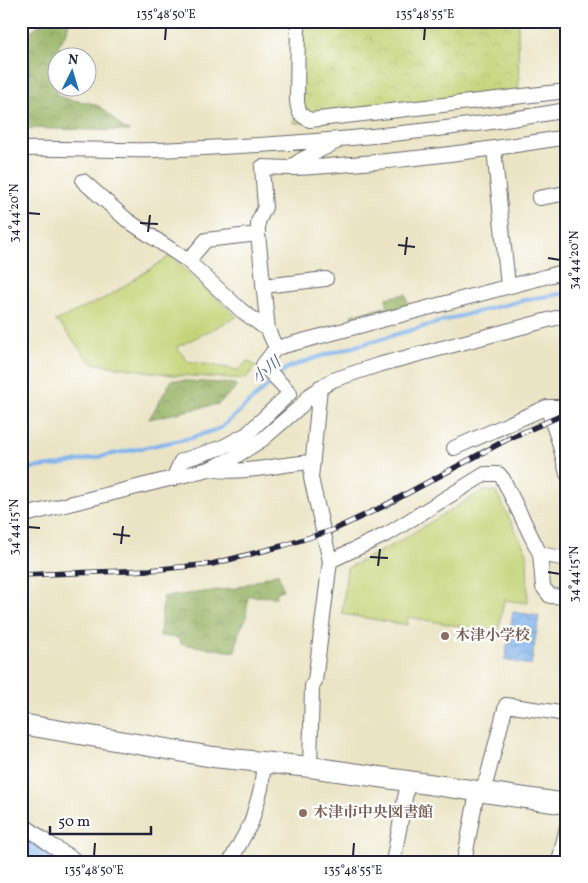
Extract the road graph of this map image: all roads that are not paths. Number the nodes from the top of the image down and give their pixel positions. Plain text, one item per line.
1 (298, 21) edge
2 (567, 90) edge
3 (567, 110) edge
4 (567, 137) edge
5 (342, 139) junction
6 (21, 149) edge
7 (494, 149) junction
8 (290, 168) junction
9 (83, 181) dead end
10 (567, 193) edge
11 (539, 198) dead end
12 (258, 234) junction
13 (188, 262) junction
14 (567, 271) edge
15 (326, 280) dead end
16 (263, 286) junction
17 (508, 286) junction
18 (567, 314) edge
19 (268, 330) junction
20 (276, 348) junction
21 (320, 387) junction
22 (567, 404) edge
23 (547, 407) junction
24 (454, 448) dead end
25 (312, 462) junction
26 (209, 469) junction
27 (567, 474) edge
28 (173, 479) junction
29 (21, 516) edge
30 (540, 554) junction
31 (567, 559) edge
32 (330, 562) junction
33 (567, 597) edge
34 (567, 714) edge
35 (21, 724) edge
36 (264, 763) junction
37 (310, 767) junction
38 (408, 782) junction
39 (479, 792) junction
40 (567, 804) edge
41 (21, 823) edge
42 (567, 827) edge
43 (78, 862) edge
44 (230, 862) edge
45 (393, 862) edge
46 (464, 862) edge
47 (559, 862) edge

1 - 2 street
3 - 5 street
4 - 7 street
5 - 6 street
5 - 8 street
7 - 8 street
7 - 17 street
8 - 12 street
9 - 13 street
10 - 11 street
12 - 13 street
12 - 16 street
13 - 19 street
14 - 17 street
15 - 16 street
16 - 19 street
17 - 20 street
18 - 21 street
19 - 20 street
20 - 28 street
21 - 25 street
21 - 26 street
22 - 23 street
23 - 24 street
23 - 27 street
25 - 26 street
25 - 32 street
26 - 28 street
28 - 29 street
30 - 31 street
30 - 32 street
30 - 33 street
32 - 37 street
34 - 39 street
35 - 36 street
36 - 37 street
36 - 44 street
37 - 38 street
38 - 39 street
38 - 45 street
39 - 40 street
39 - 46 street
41 - 43 street
42 - 47 street

